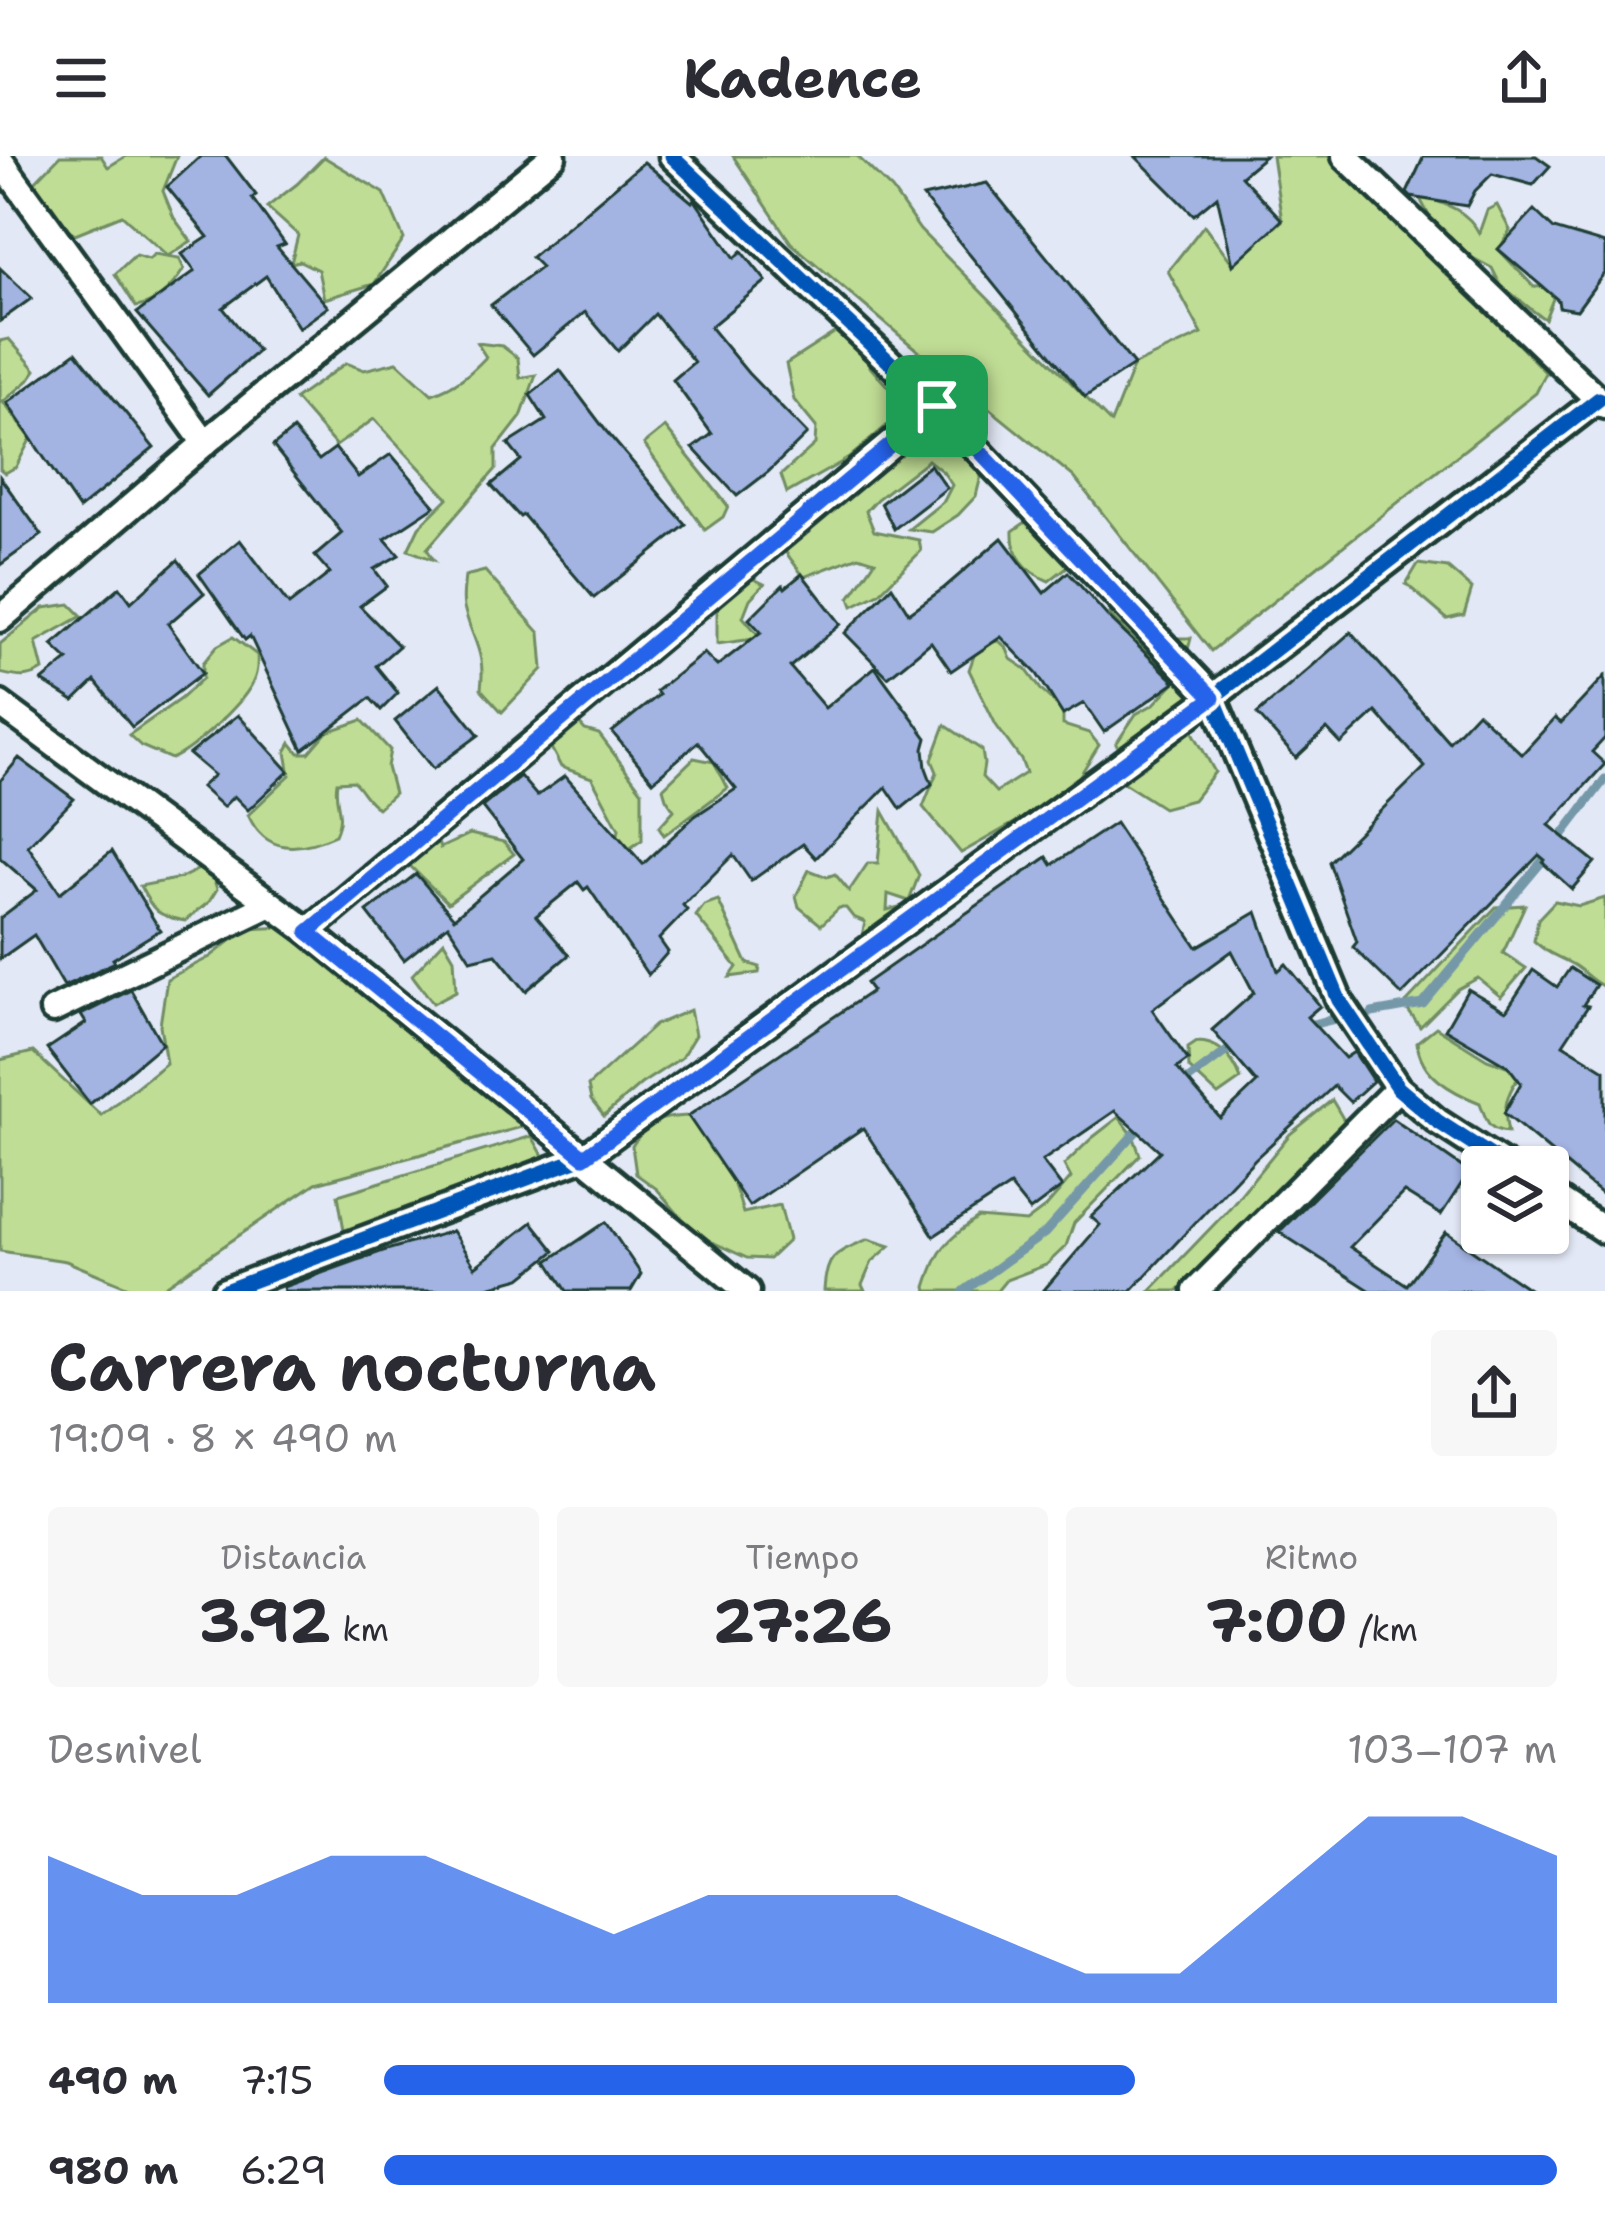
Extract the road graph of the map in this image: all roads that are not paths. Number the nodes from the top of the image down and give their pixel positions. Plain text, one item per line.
1 (554, 156) edge
2 (672, 156) edge
3 (1345, 156) edge
4 (0, 160) edge
5 (1602, 402) edge
6 (937, 406) junction
7 (205, 443) junction
8 (0, 619) edge
9 (1213, 698) junction
10 (0, 704) edge
11 (271, 904) junction
12 (308, 932) junction
13 (53, 1010) dead end
14 (1399, 1088) junction
15 (1476, 1146) edge
16 (584, 1157) junction
17 (1569, 1207) edge
18 (1605, 1231) edge
19 (239, 1289) edge
20 (747, 1291) edge
21 (1196, 1291) edge

1 - 7 street
2 - 6 street
3 - 5 street
4 - 7 street
5 - 9 street
6 - 9 street
6 - 12 street
7 - 8 street
9 - 14 street
9 - 16 street
10 - 11 street
11 - 12 street
11 - 13 street
12 - 16 street
14 - 15 street
14 - 21 street
16 - 19 street
16 - 20 street
17 - 18 street

